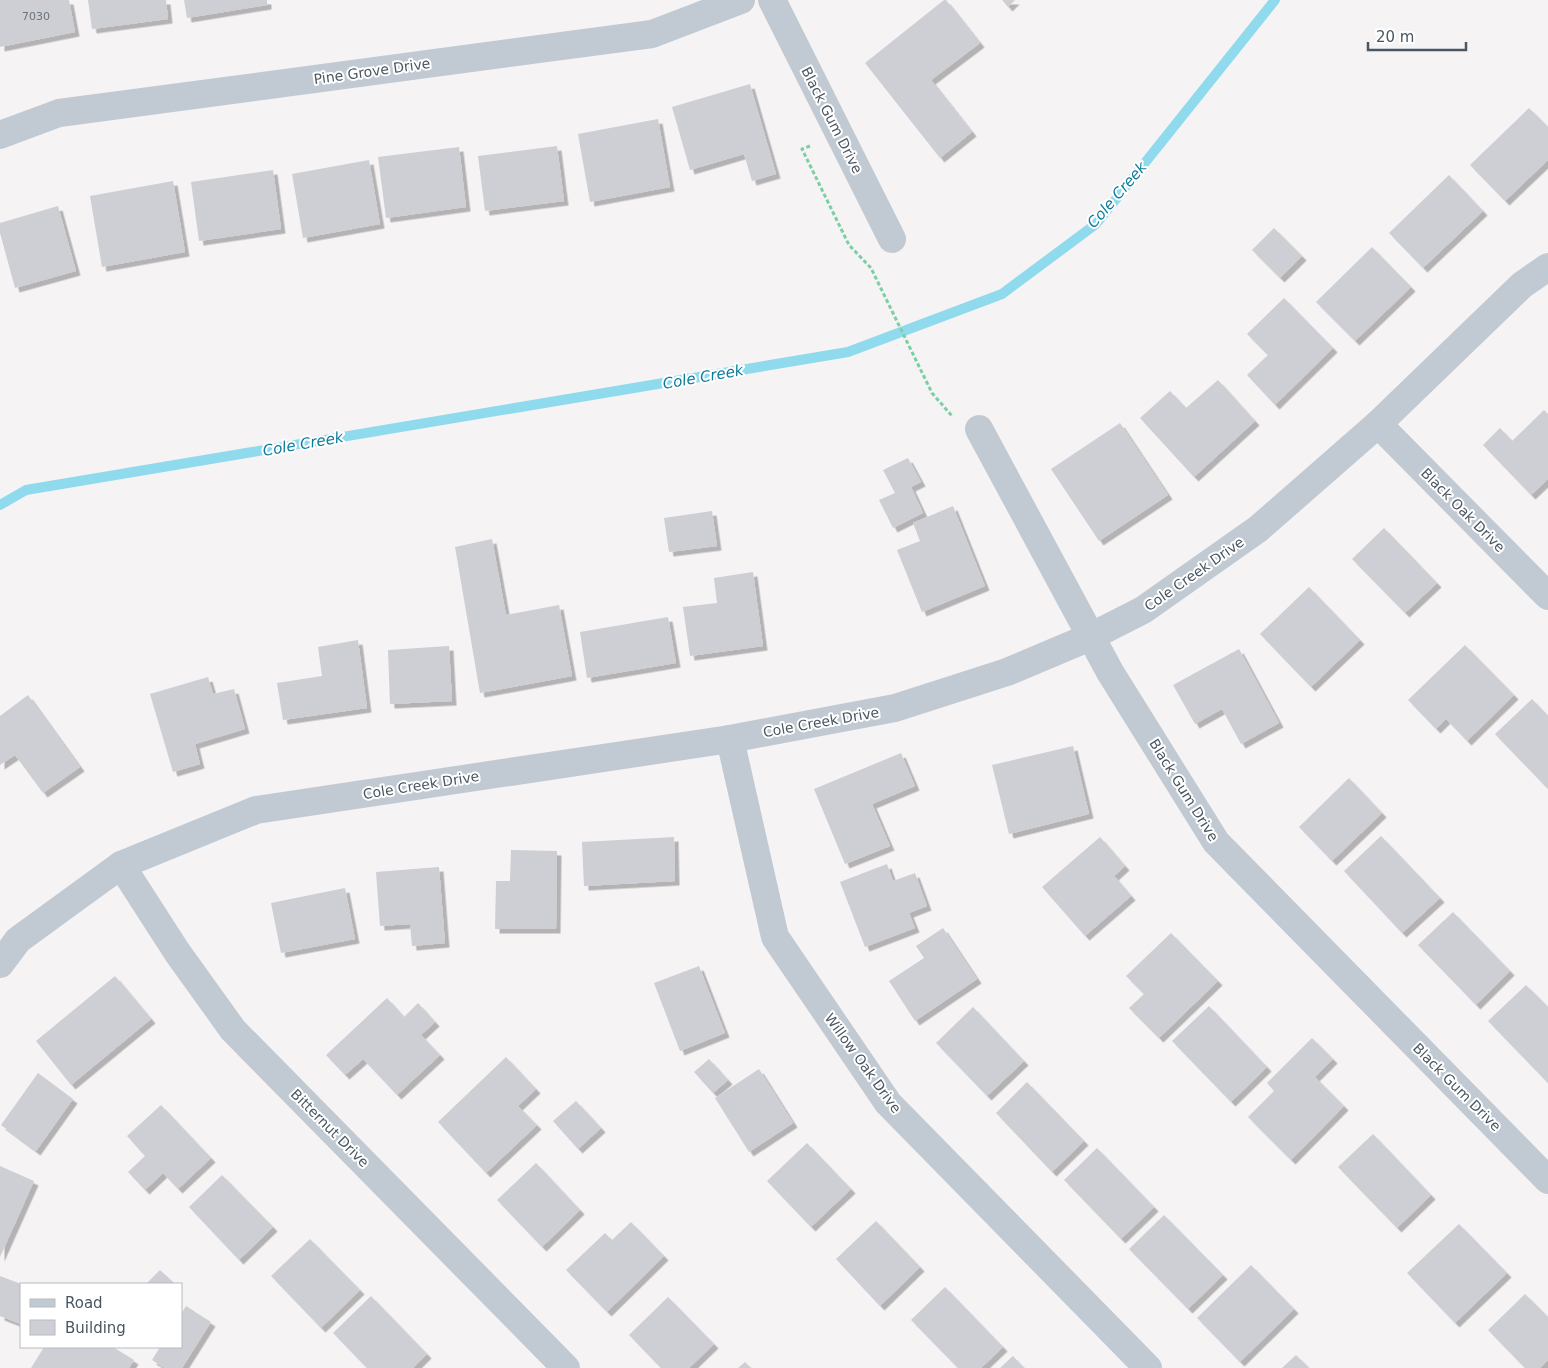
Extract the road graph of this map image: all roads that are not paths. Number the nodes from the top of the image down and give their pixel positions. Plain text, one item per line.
1 (742, 0) edge
2 (772, 0) edge
3 (0, 135) edge
4 (892, 239) dead end
5 (1548, 267) edge
6 (1378, 424) junction
7 (979, 429) dead end
8 (1548, 596) edge
9 (1090, 637) junction
10 (730, 739) junction
11 (121, 865) junction
12 (0, 964) edge
13 (1548, 1180) edge
14 (566, 1368) edge
15 (1148, 1368) edge

1 - 3 street, Pine Grove Drive
2 - 4 street, Black Gum Drive
5 - 6 street, Cole Creek Drive
6 - 8 street, Black Oak Drive
6 - 9 street, Cole Creek Drive
7 - 9 street, Black Gum Drive
9 - 10 street, Cole Creek Drive
9 - 13 street, Black Gum Drive
10 - 11 street, Cole Creek Drive
10 - 15 street, Willow Oak Drive
11 - 12 street, Cole Creek Drive
11 - 14 street, Bitternut Drive

